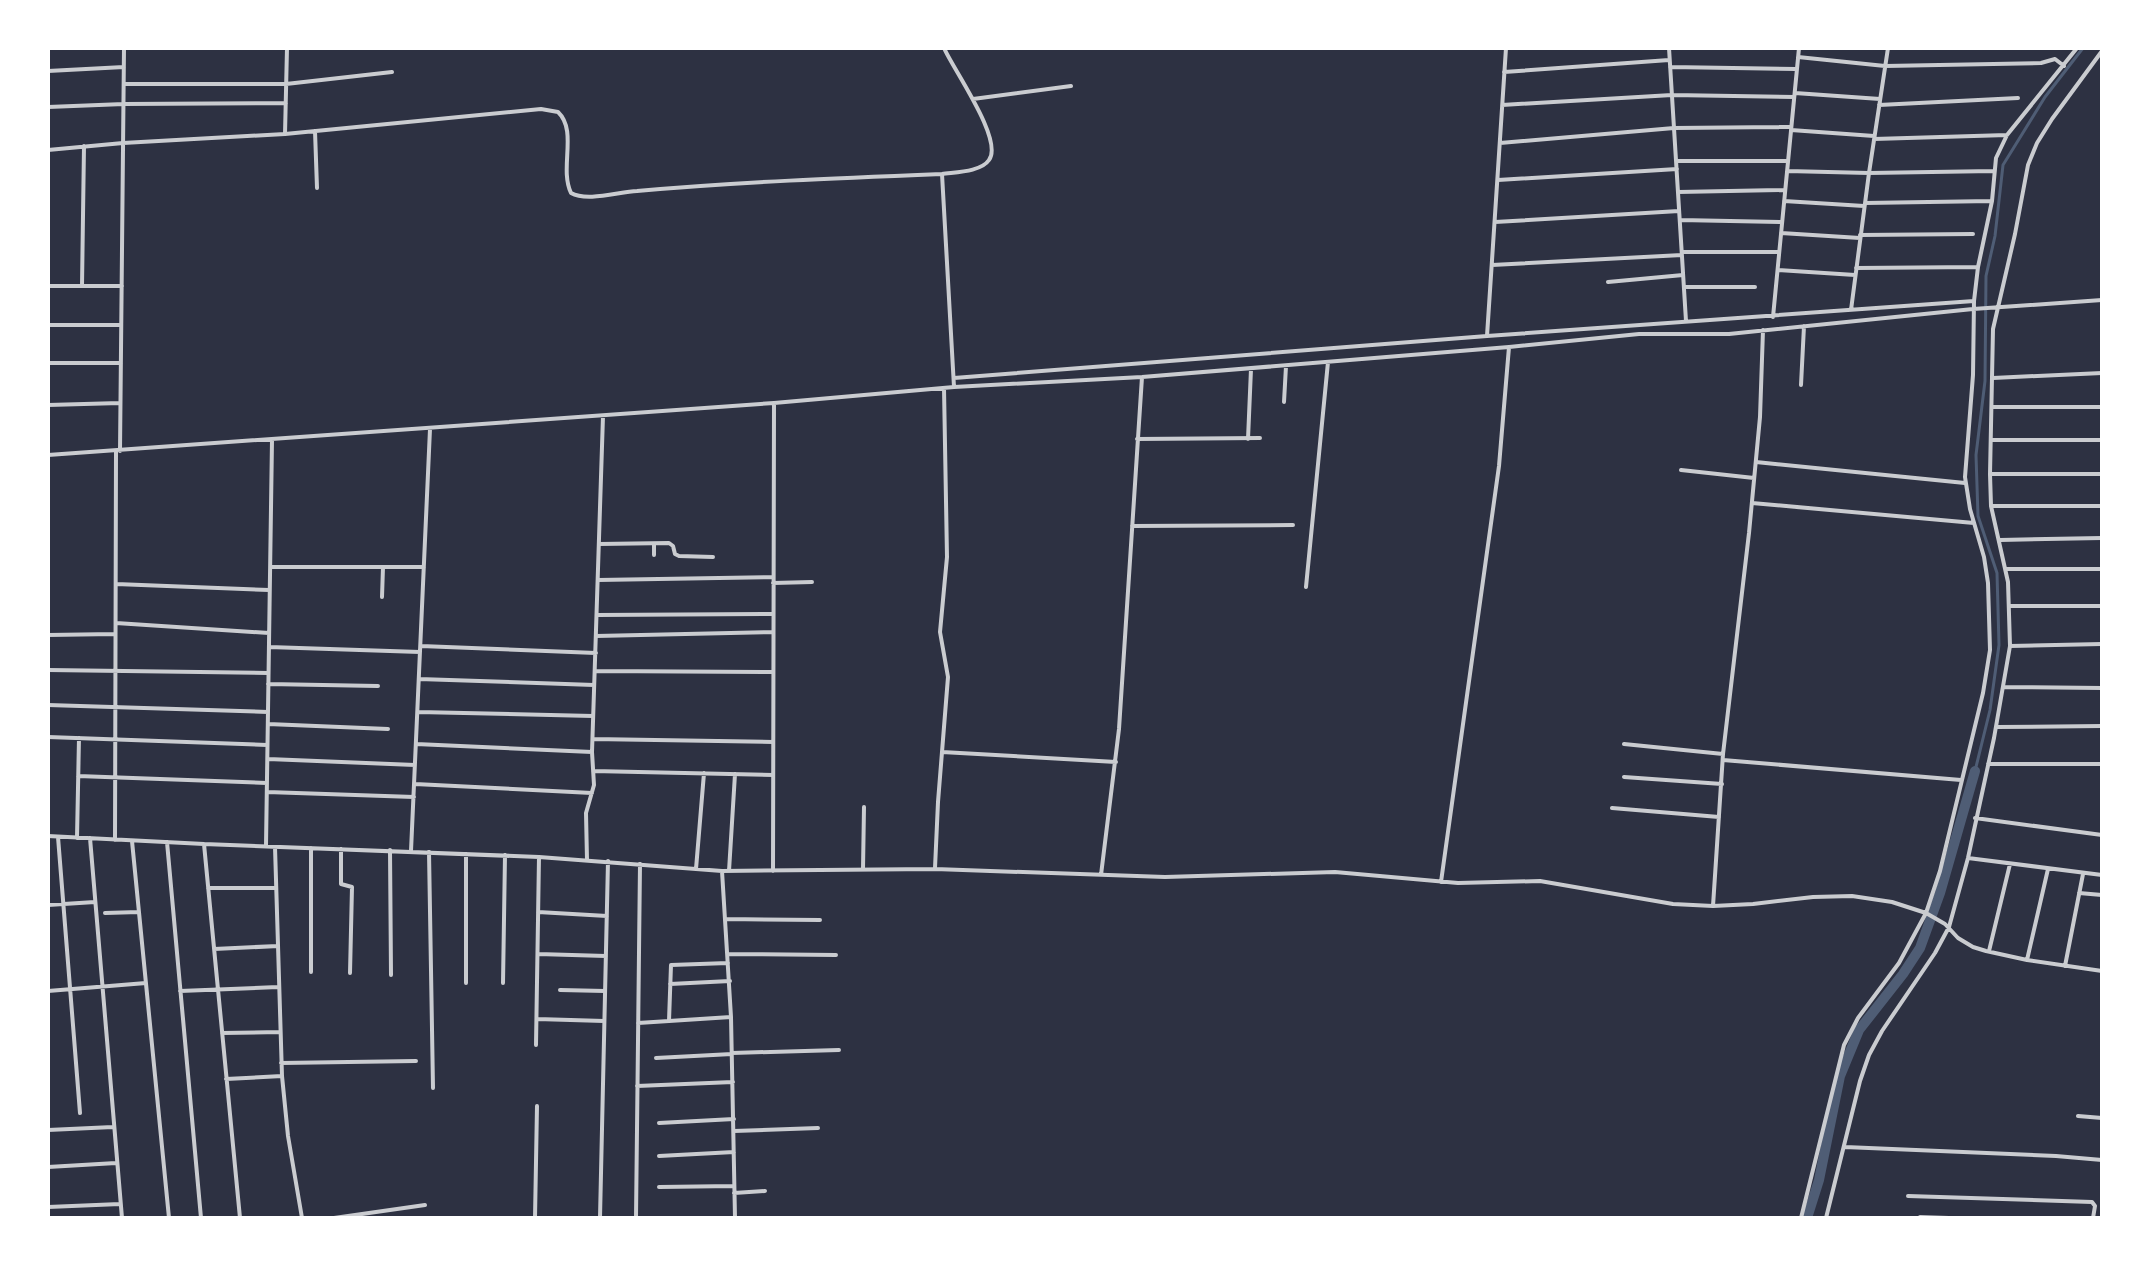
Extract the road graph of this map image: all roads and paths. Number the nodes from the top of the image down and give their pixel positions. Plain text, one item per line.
1 (124, 48) edge
2 (166, 48) edge
3 (287, 48) edge
4 (297, 48) edge
5 (944, 48) edge
6 (1506, 48) edge
7 (1669, 48) edge
8 (1799, 48) edge
9 (1888, 48) edge
10 (2077, 48) edge
11 (2102, 51) edge
12 (1798, 57) junction
13 (1670, 60) junction
14 (1885, 66) junction
15 (2064, 66) junction
16 (124, 67) junction
17 (1670, 67) junction
18 (1797, 69) junction
19 (48, 71) edge
20 (392, 72) dead end
21 (1504, 72) junction
22 (124, 84) junction
23 (286, 84) junction
24 (1071, 86) dead end
25 (1672, 95) junction
26 (1795, 95) junction
27 (2018, 98) dead end
28 (973, 99) junction
29 (1880, 102) junction
30 (286, 103) junction
31 (124, 104) junction
32 (1502, 105) junction
33 (48, 107) edge
34 (1674, 128) junction
35 (1791, 128) junction
36 (315, 131) junction
37 (285, 134) junction
38 (2007, 135) junction
39 (1874, 138) junction
40 (123, 143) junction
41 (1500, 143) junction
42 (84, 146) junction
43 (48, 150) edge
44 (1676, 161) junction
45 (1788, 161) junction
46 (1677, 169) junction
47 (1787, 171) junction
48 (1994, 171) junction
49 (1869, 173) junction
50 (942, 174) junction
51 (1498, 180) junction
52 (317, 188) dead end
53 (1785, 190) junction
54 (1678, 192) junction
55 (1784, 201) junction
56 (1992, 201) junction
57 (1864, 204) junction
58 (1679, 211) junction
59 (1680, 220) junction
60 (1495, 222) junction
61 (1782, 222) junction
62 (1781, 233) junction
63 (1973, 234) dead end
64 (1860, 237) junction
65 (1779, 252) junction
66 (1682, 254) junction
67 (1492, 265) junction
68 (1978, 267) junction
69 (1856, 268) junction
70 (1778, 270) junction
71 (1683, 275) junction
72 (1855, 275) junction
73 (1608, 282) dead end
74 (48, 286) edge
75 (82, 286) junction
76 (122, 286) junction
77 (1684, 287) junction
78 (1755, 287) dead end
79 (2102, 300) edge
80 (1974, 306) junction
81 (1997, 307) junction
82 (1851, 310) junction
83 (1773, 317) junction
84 (1686, 321) junction
85 (48, 325) edge
86 (121, 325) junction
87 (1804, 326) junction
88 (1763, 330) junction
89 (1487, 336) junction
90 (1435, 340) junction
91 (1509, 347) junction
92 (1436, 352) junction
93 (1328, 362) junction
94 (48, 363) edge
95 (121, 363) junction
96 (1286, 366) junction
97 (1251, 369) junction
98 (2102, 373) edge
99 (1142, 377) junction
100 (954, 378) junction
101 (1992, 378) junction
102 (1801, 385) dead end
103 (954, 387) junction
104 (944, 388) junction
105 (1284, 402) dead end
106 (120, 403) junction
107 (774, 403) junction
108 (48, 405) edge
109 (1992, 407) junction
110 (2102, 407) edge
111 (603, 416) junction
112 (430, 429) junction
113 (1260, 438) dead end
114 (1137, 439) junction
115 (1248, 439) junction
116 (272, 440) junction
117 (1991, 440) junction
118 (2102, 440) edge
119 (118, 452) junction
120 (48, 455) edge
121 (1756, 462) junction
122 (1681, 470) dead end
123 (1990, 474) junction
124 (2102, 474) edge
125 (1754, 478) junction
126 (1965, 483) junction
127 (1752, 503) junction
128 (1991, 506) junction
129 (2102, 506) edge
130 (1974, 523) junction
131 (1293, 525) dead end
132 (1132, 526) junction
133 (2102, 538) edge
134 (2000, 540) junction
135 (599, 544) junction
136 (654, 544) junction
137 (654, 555) dead end
138 (713, 557) dead end
139 (270, 567) junction
140 (383, 567) junction
141 (424, 567) junction
142 (2006, 569) junction
143 (2102, 569) edge
144 (598, 580) junction
145 (773, 580) junction
146 (812, 582) dead end
147 (116, 584) junction
148 (1306, 587) dead end
149 (269, 590) junction
150 (382, 597) dead end
151 (2009, 606) junction
152 (2102, 606) edge
153 (773, 614) junction
154 (597, 615) junction
155 (116, 623) junction
156 (773, 632) junction
157 (269, 633) junction
158 (115, 634) junction
159 (48, 635) edge
160 (596, 636) junction
161 (2102, 644) edge
162 (2010, 646) junction
163 (269, 647) junction
164 (420, 649) junction
165 (596, 653) junction
166 (48, 670) edge
167 (115, 671) junction
168 (595, 671) junction
169 (773, 672) junction
170 (268, 673) junction
171 (419, 679) junction
172 (268, 684) junction
173 (594, 685) junction
174 (378, 686) dead end
175 (2004, 687) junction
176 (2102, 688) edge
177 (48, 705) edge
178 (115, 706) junction
179 (268, 712) junction
180 (418, 712) junction
181 (593, 716) junction
182 (268, 724) junction
183 (2102, 726) edge
184 (1997, 727) junction
185 (388, 729) dead end
186 (48, 737) edge
187 (79, 738) junction
188 (115, 739) junction
189 (593, 739) junction
190 (773, 742) junction
191 (416, 744) junction
192 (1624, 744) dead end
193 (267, 745) junction
194 (592, 752) junction
195 (942, 752) junction
196 (1723, 757) junction
197 (268, 759) junction
198 (1116, 762) junction
199 (1988, 764) junction
200 (2102, 764) edge
201 (415, 765) junction
202 (593, 771) junction
203 (704, 773) junction
204 (735, 774) junction
205 (773, 775) junction
206 (78, 776) junction
207 (115, 777) junction
208 (1624, 777) dead end
209 (1961, 780) junction
210 (267, 783) junction
211 (415, 784) junction
212 (1722, 784) junction
213 (267, 792) junction
214 (593, 793) junction
215 (414, 797) junction
216 (864, 807) dead end
217 (1612, 808) dead end
218 (1719, 817) junction
219 (1975, 818) junction
220 (2102, 835) edge
221 (48, 836) edge
222 (58, 836) junction
223 (77, 838) junction
224 (90, 838) junction
225 (115, 840) junction
226 (132, 841) junction
227 (167, 842) junction
228 (204, 844) junction
229 (266, 846) junction
230 (275, 847) junction
231 (311, 848) junction
232 (341, 849) junction
233 (390, 850) junction
234 (411, 851) junction
235 (429, 852) junction
236 (466, 854) junction
237 (505, 855) junction
238 (539, 857) junction
239 (1968, 858) junction
240 (587, 860) junction
241 (608, 861) junction
242 (640, 864) junction
243 (2010, 864) junction
244 (696, 869) junction
245 (863, 869) junction
246 (935, 869) junction
247 (2048, 869) junction
248 (722, 871) junction
249 (729, 871) junction
250 (773, 871) junction
251 (2083, 873) junction
252 (1101, 875) junction
253 (2102, 875) edge
254 (1441, 882) junction
255 (208, 888) junction
256 (276, 888) junction
257 (2079, 893) junction
258 (2102, 895) edge
259 (95, 902) junction
260 (63, 904) junction
261 (48, 905) edge
262 (1713, 906) junction
263 (139, 912) junction
264 (538, 912) junction
265 (105, 913) dead end
266 (1928, 914) junction
267 (607, 916) junction
268 (726, 919) junction
269 (820, 920) dead end
270 (1947, 925) junction
271 (278, 946) junction
272 (214, 949) junction
273 (1988, 952) junction
274 (538, 954) junction
275 (728, 954) junction
276 (836, 955) dead end
277 (606, 956) junction
278 (2027, 960) junction
279 (729, 963) junction
280 (2065, 966) junction
281 (2102, 971) edge
282 (311, 972) dead end
283 (350, 973) dead end
284 (391, 975) dead end
285 (730, 981) junction
286 (146, 983) junction
287 (466, 983) dead end
288 (503, 983) dead end
289 (670, 984) junction
290 (101, 987) junction
291 (279, 987) junction
292 (70, 989) junction
293 (218, 989) junction
294 (560, 990) dead end
295 (48, 991) edge
296 (180, 991) junction
297 (605, 991) junction
298 (731, 1017) junction
299 (537, 1019) junction
300 (604, 1021) junction
301 (669, 1021) junction
302 (638, 1023) junction
303 (280, 1032) junction
304 (222, 1033) junction
305 (536, 1045) dead end
306 (839, 1050) dead end
307 (732, 1054) junction
308 (656, 1058) dead end
309 (416, 1061) dead end
310 (281, 1063) junction
311 (282, 1076) junction
312 (226, 1079) junction
313 (733, 1082) junction
314 (637, 1086) junction
315 (433, 1088) dead end
316 (537, 1106) dead end
317 (80, 1113) dead end
318 (2078, 1116) dead end
319 (2102, 1118) edge
320 (734, 1119) junction
321 (659, 1123) dead end
322 (113, 1127) junction
323 (818, 1128) dead end
324 (48, 1130) edge
325 (734, 1131) junction
326 (1845, 1147) junction
327 (734, 1152) junction
328 (659, 1156) dead end
329 (2102, 1160) edge
330 (116, 1163) junction
331 (48, 1167) edge
332 (734, 1186) junction
333 (659, 1187) dead end
334 (765, 1191) dead end
335 (734, 1193) junction
336 (1908, 1196) dead end
337 (120, 1204) junction
338 (425, 1205) dead end
339 (48, 1207) edge
340 (1920, 1217) edge
341 (122, 1218) edge
342 (169, 1218) edge
343 (201, 1218) edge
344 (240, 1218) edge
345 (302, 1218) edge
346 (334, 1218) edge
347 (535, 1218) edge
348 (600, 1218) edge
349 (636, 1218) edge
350 (735, 1218) edge
351 (1801, 1218) edge
352 (1826, 1218) edge
353 (1949, 1218) edge
354 (2093, 1218) edge

1 - 16 street
2 - 3 street
3 - 4 street
3 - 23 street
5 - 28 street
6 - 21 street
7 - 13 street
8 - 12 street
9 - 14 street
10 - 15 street
11 - 81 street
12 - 14 street
12 - 18 street
13 - 17 street
13 - 21 street
14 - 15 street
14 - 29 street
15 - 38 street
16 - 19 street
16 - 22 street
17 - 18 street
17 - 25 street
18 - 26 street
20 - 23 street
21 - 32 street
22 - 23 street
22 - 31 street
23 - 30 street
24 - 28 street
25 - 26 street
25 - 32 street
25 - 34 street
26 - 29 street
26 - 35 street
27 - 29 street
28 - 50 street
29 - 39 street
30 - 31 street
30 - 37 street
31 - 33 street
31 - 40 street
32 - 41 street
34 - 35 street
34 - 41 street
34 - 44 street
35 - 39 street
35 - 45 street
36 - 37 street
36 - 50 street
36 - 52 street
37 - 40 street
38 - 39 street
38 - 48 street
39 - 49 street
40 - 42 street
40 - 76 street
41 - 51 street
42 - 43 street
42 - 75 street
44 - 45 street
44 - 46 street
45 - 47 street
46 - 51 street
46 - 54 street
47 - 49 street
47 - 53 street
48 - 49 street
48 - 56 street
49 - 57 street
50 - 100 street
51 - 60 street
53 - 54 street
53 - 55 street
54 - 58 street
55 - 57 street
55 - 61 street
56 - 57 street
56 - 68 street
57 - 64 street
58 - 59 street
58 - 60 street
59 - 61 street
59 - 66 street
60 - 67 street
61 - 62 street
62 - 64 street
62 - 65 street
63 - 64 street
64 - 69 street
65 - 66 street
65 - 70 street
66 - 67 street
66 - 71 street
67 - 89 street
68 - 69 street
68 - 80 street
69 - 72 street
70 - 72 street
70 - 83 street
71 - 73 street
71 - 77 street
72 - 82 street
74 - 75 street
75 - 76 street
76 - 86 street
77 - 78 street
77 - 84 street
79 - 81 street
80 - 81 street
80 - 82 street
80 - 87 street
80 - 126 street
81 - 101 street
82 - 83 street
83 - 84 street
84 - 89 street
85 - 86 street
86 - 95 street
87 - 88 street
87 - 102 street
88 - 91 street
88 - 121 street
89 - 90 street
90 - 92 street
90 - 100 street
91 - 92 street
91 - 254 street
92 - 93 street
93 - 96 street
93 - 148 street
94 - 95 street
95 - 106 street
96 - 97 street
96 - 105 street
97 - 99 street
97 - 115 street
98 - 101 street
99 - 103 street
99 - 114 street
100 - 103 street
101 - 109 street
103 - 104 street
104 - 107 street
104 - 195 street
106 - 108 street
106 - 119 street
107 - 111 street
107 - 145 street
109 - 110 street
109 - 117 street
111 - 112 street
111 - 135 street
112 - 116 street
112 - 141 street
113 - 115 street
114 - 115 street
114 - 132 street
116 - 119 street
116 - 139 street
117 - 118 street
117 - 123 street
119 - 120 street
119 - 147 street
121 - 125 street
121 - 126 street
122 - 125 street
123 - 124 street
123 - 128 street
125 - 127 street
126 - 130 street
127 - 130 street
127 - 196 street
128 - 129 street
128 - 134 street
130 - 209 street
131 - 132 street
132 - 198 street
133 - 134 street
134 - 142 street
135 - 136 street
135 - 144 street
136 - 137 street
136 - 138 street
139 - 140 street
139 - 149 street
140 - 141 street
140 - 150 street
141 - 164 street
142 - 143 street
142 - 151 street
144 - 145 street
144 - 154 street
145 - 146 street
145 - 153 street
147 - 149 street
147 - 155 street
149 - 157 street
151 - 152 street
151 - 162 street
153 - 154 street
153 - 156 street
154 - 160 street
155 - 157 street
155 - 158 street
156 - 160 street
156 - 169 street
157 - 163 street
158 - 159 street
158 - 167 street
160 - 165 street
161 - 162 street
162 - 175 street
163 - 164 street
163 - 170 street
164 - 165 street
164 - 171 street
165 - 168 street
166 - 167 street
167 - 170 street
167 - 178 street
168 - 169 street
168 - 173 street
169 - 190 street
170 - 172 street
171 - 173 street
171 - 180 street
172 - 174 street
172 - 179 street
173 - 181 street
175 - 176 street
175 - 184 street
177 - 178 street
178 - 179 street
178 - 188 street
179 - 182 street
180 - 181 street
180 - 191 street
181 - 189 street
182 - 185 street
182 - 193 street
183 - 184 street
184 - 199 street
186 - 187 street
187 - 188 street
187 - 206 street
188 - 193 street
188 - 207 street
189 - 190 street
189 - 194 street
190 - 205 street
191 - 194 street
191 - 201 street
192 - 196 street
193 - 197 street
194 - 202 street
195 - 198 street
195 - 246 street
196 - 209 street
196 - 212 street
197 - 201 street
197 - 210 street
198 - 252 street
199 - 200 street
199 - 219 street
201 - 211 street
202 - 203 street
202 - 214 street
203 - 204 street
203 - 244 street
204 - 205 street
204 - 249 street
205 - 250 street
206 - 207 street
206 - 223 street
207 - 210 street
207 - 225 street
208 - 212 street
209 - 266 street
210 - 213 street
211 - 214 street
211 - 215 street
212 - 218 street
213 - 215 street
213 - 229 street
214 - 240 street
215 - 234 street
216 - 245 street
217 - 218 street
218 - 262 street
219 - 220 street
219 - 239 street
221 - 222 street
222 - 223 street
222 - 260 street
223 - 224 street
224 - 225 street
224 - 259 street
225 - 226 street
226 - 227 street
226 - 263 street
227 - 228 street
227 - 296 street
228 - 229 street
228 - 255 street
229 - 230 street
230 - 231 street
230 - 256 street
231 - 232 street
231 - 282 street
232 - 233 street
232 - 283 street
233 - 234 street
233 - 284 street
234 - 235 street
235 - 236 street
235 - 315 street
236 - 237 street
236 - 287 street
237 - 238 street
237 - 288 street
238 - 240 street
238 - 264 street
239 - 243 street
239 - 270 street
240 - 241 street
241 - 242 street
241 - 267 street
242 - 244 street
242 - 302 street
243 - 247 street
243 - 273 street
244 - 248 street
245 - 246 street
245 - 250 street
246 - 252 street
247 - 251 street
247 - 278 street
248 - 249 street
248 - 268 street
249 - 250 street
251 - 253 street
251 - 257 street
252 - 254 street
254 - 262 street
255 - 256 street
255 - 272 street
256 - 271 street
257 - 258 street
257 - 280 street
259 - 260 street
259 - 290 street
260 - 261 street
260 - 292 street
262 - 266 street
263 - 265 street
263 - 286 street
264 - 267 street
264 - 274 street
266 - 270 street
266 - 351 street
267 - 277 street
268 - 269 street
268 - 275 street
270 - 273 street
270 - 326 street
271 - 272 street
271 - 291 street
272 - 293 street
273 - 278 street
274 - 277 street
274 - 299 street
275 - 276 street
275 - 279 street
277 - 297 street
278 - 280 street
279 - 285 street
279 - 289 street
280 - 281 street
285 - 289 street
285 - 298 street
286 - 290 street
286 - 342 street
289 - 301 street
290 - 292 street
290 - 322 street
291 - 293 street
291 - 303 street
292 - 295 street
292 - 317 street
293 - 296 street
293 - 304 street
294 - 297 street
296 - 343 street
297 - 300 street
298 - 301 street
298 - 307 street
299 - 300 street
299 - 305 street
300 - 348 street
301 - 302 street
302 - 314 street
303 - 304 street
303 - 310 street
304 - 312 street
306 - 307 street
307 - 308 street
307 - 313 street
309 - 310 street
310 - 311 street
311 - 312 street
311 - 345 street
312 - 344 street
313 - 314 street
313 - 320 street
314 - 349 street
316 - 347 street
318 - 319 street
320 - 321 street
320 - 325 street
322 - 324 street
322 - 330 street
323 - 325 street
325 - 327 street
326 - 329 street
326 - 352 street
327 - 328 street
327 - 332 street
330 - 331 street
330 - 337 street
332 - 333 street
332 - 335 street
334 - 335 street
335 - 350 street
336 - 354 street
337 - 339 street
337 - 341 street
338 - 346 street
340 - 353 street

